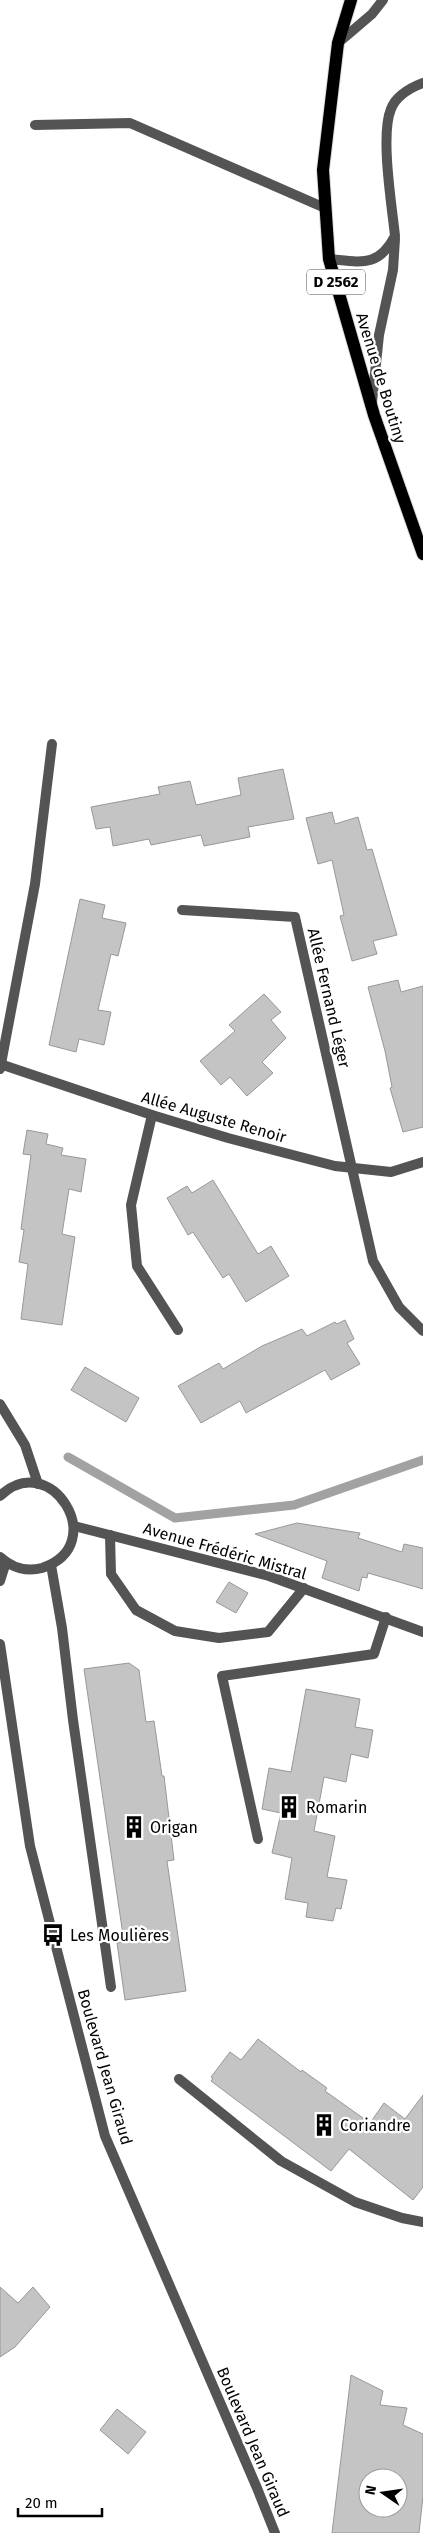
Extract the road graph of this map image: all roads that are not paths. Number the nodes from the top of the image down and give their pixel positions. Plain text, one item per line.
1 (351, 0) edge
2 (383, 0) edge
3 (338, 44) junction
4 (423, 84) edge
5 (35, 125) dead end
6 (325, 208) junction
7 (395, 236) junction
8 (329, 259) junction
9 (372, 408) junction
10 (423, 554) edge
11 (52, 744) dead end
12 (182, 910) dead end
13 (0, 1066) edge
14 (152, 1115) junction
15 (423, 1162) edge
16 (352, 1168) junction
17 (178, 1330) dead end
18 (423, 1331) edge
19 (0, 1404) edge
20 (38, 1484) junction
21 (0, 1496) edge
22 (74, 1526) junction
23 (110, 1535) junction
24 (3, 1560) edge
25 (51, 1565) junction
26 (0, 1581) edge
27 (304, 1588) junction
28 (386, 1617) junction
29 (423, 1632) edge
30 (0, 1644) edge
31 (258, 1839) dead end
32 (111, 1987) dead end
33 (179, 2079) dead end
34 (423, 2222) edge
35 (274, 2533) edge

1 - 3 main road, Avenue de Boutiny / D 2562
2 - 3 street
3 - 6 main road, Avenue de Boutiny / D 2562
4 - 7 street
5 - 6 street
6 - 8 main road, Avenue de Boutiny / D 2562
7 - 8 street
7 - 9 street
8 - 9 main road, Avenue de Boutiny / D 2562
9 - 10 main road, Avenue de Boutiny / D 2562
11 - 13 street
12 - 16 street, Allée Fernand Léger
13 - 14 street, Allée Auguste Renoir
14 - 16 street, Allée Auguste Renoir
14 - 17 street
15 - 16 street, Allée Auguste Renoir
16 - 18 street
19 - 20 street
20 - 21 street
20 - 22 street
22 - 23 street, Avenue Frédéric Mistral
22 - 25 street
23 - 27 street, Avenue Frédéric Mistral
23 - 27 street
24 - 25 street
24 - 26 street
25 - 32 street
27 - 28 street, Avenue Frédéric Mistral
28 - 29 street, Avenue Frédéric Mistral
28 - 31 street
30 - 35 street, Boulevard Jean Giraud
33 - 34 street

